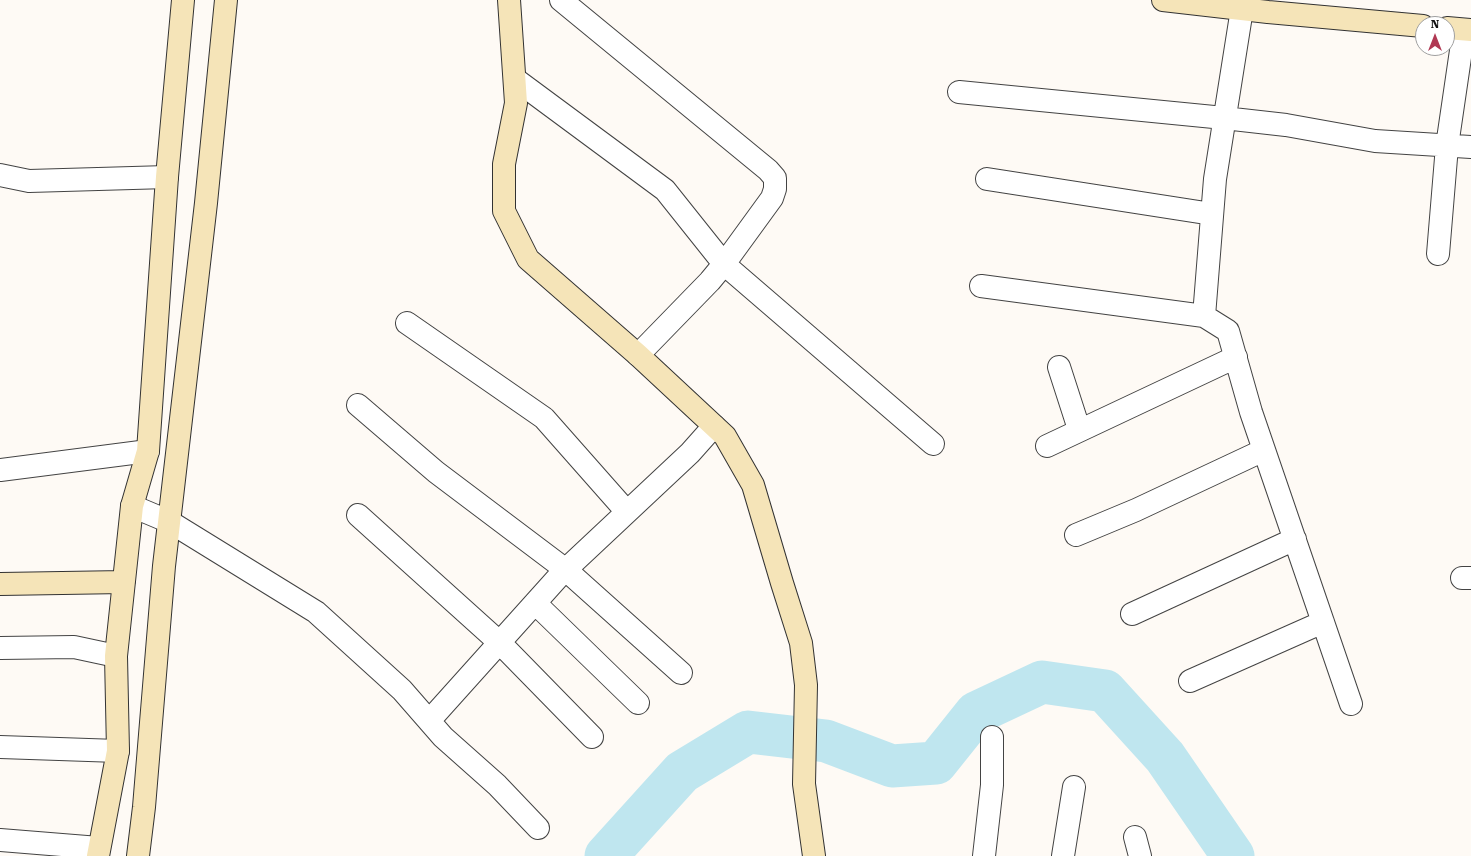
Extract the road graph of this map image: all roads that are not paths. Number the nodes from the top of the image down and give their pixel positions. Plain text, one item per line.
1 (183, 0) edge
2 (226, 0) edge
3 (509, 0) edge
4 (561, 0) edge
5 (1163, 0) edge
6 (1242, 9) junction
7 (1415, 25) edge
8 (1461, 29) edge
9 (515, 79) junction
10 (959, 92) dead end
11 (1224, 118) junction
12 (1447, 146) junction
13 (1471, 147) edge
14 (0, 175) edge
15 (167, 177) junction
16 (987, 179) dead end
17 (1212, 214) junction
18 (1438, 254) dead end
19 (724, 264) junction
20 (981, 286) dead end
21 (1204, 316) junction
22 (407, 323) dead end
23 (638, 355) junction
24 (1236, 357) junction
25 (1059, 367) dead end
26 (358, 405) dead end
27 (714, 426) junction
28 (1079, 429) junction
29 (933, 444) dead end
30 (1047, 446) dead end
31 (1264, 450) junction
32 (148, 451) junction
33 (0, 470) edge
34 (132, 506) junction
35 (627, 512) junction
36 (358, 515) dead end
37 (170, 522) junction
38 (1076, 535) dead end
39 (1294, 539) junction
40 (566, 570) junction
41 (124, 582) junction
42 (0, 584) edge
43 (535, 602) junction
44 (1132, 614) dead end
45 (1323, 622) junction
46 (500, 643) junction
47 (0, 648) edge
48 (116, 656) junction
49 (682, 673) dead end
50 (1190, 681) dead end
51 (638, 703) dead end
52 (1351, 704) dead end
53 (429, 721) junction
54 (592, 737) dead end
55 (992, 737) dead end
56 (0, 747) edge
57 (118, 751) junction
58 (1074, 787) dead end
59 (538, 828) dead end
60 (0, 840) edge
61 (98, 852) edge
62 (138, 856) edge
63 (814, 856) edge
64 (984, 856) edge
65 (1063, 856) edge

1 - 15 street
2 - 37 street
3 - 9 street
4 - 19 street
5 - 6 street
6 - 7 street
6 - 11 street
8 - 12 street
9 - 19 street
9 - 23 street
10 - 11 street
11 - 12 street
11 - 17 street
12 - 13 street
12 - 18 street
14 - 15 street
15 - 32 street
16 - 17 street
17 - 21 street
19 - 23 street
19 - 29 street
20 - 21 street
21 - 24 street
22 - 35 street
23 - 27 street
24 - 28 street
24 - 31 street
25 - 28 street
26 - 40 street
27 - 35 street
27 - 63 street
28 - 30 street
31 - 38 street
31 - 39 street
32 - 33 street
32 - 34 street
34 - 37 street
34 - 41 street
35 - 40 street
36 - 46 street
37 - 53 street
37 - 62 street
39 - 44 street
39 - 45 street
40 - 43 street
40 - 49 street
41 - 42 street
41 - 48 street
43 - 46 street
43 - 51 street
45 - 50 street
45 - 52 street
46 - 53 street
46 - 54 street
47 - 48 street
48 - 57 street
53 - 59 street
55 - 64 street
56 - 57 street
57 - 61 street
58 - 65 street
60 - 61 street

